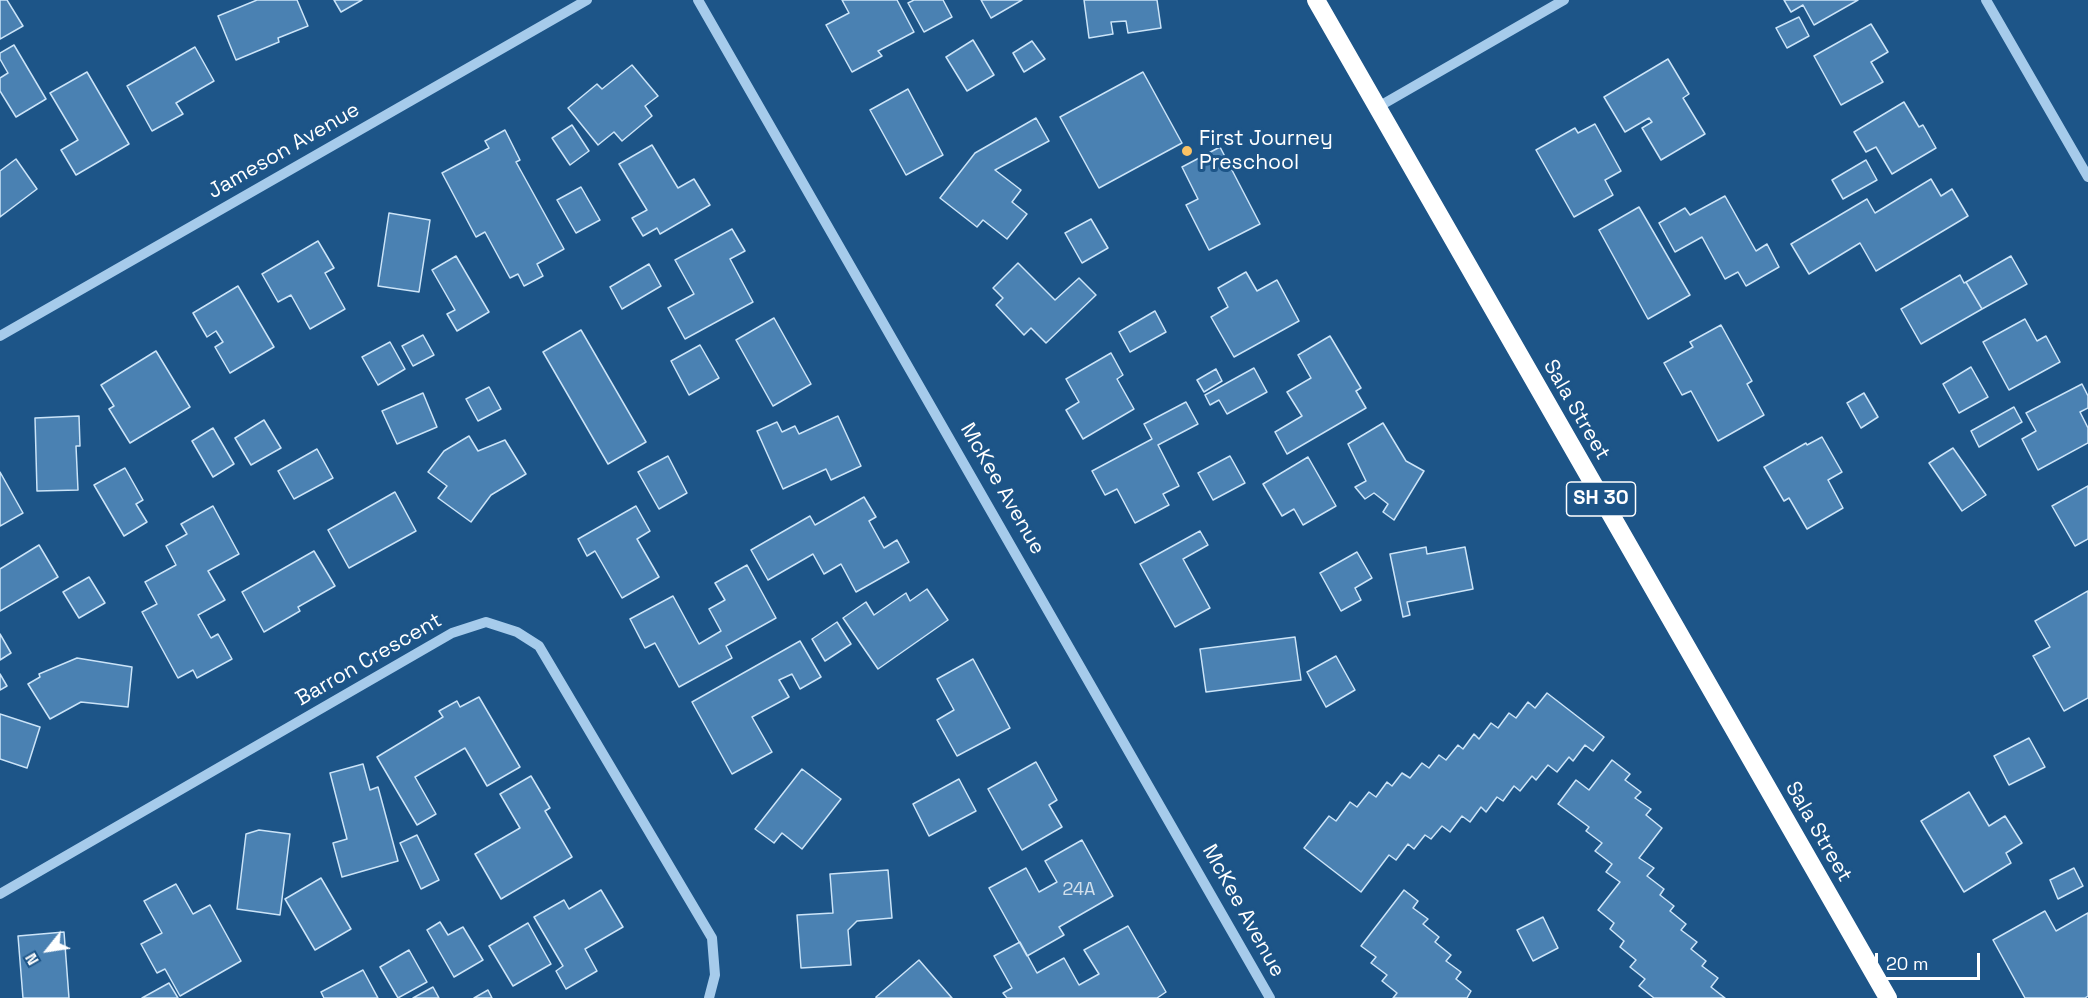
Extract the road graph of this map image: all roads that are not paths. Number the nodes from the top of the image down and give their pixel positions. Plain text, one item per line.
1 (587, 0) edge
2 (698, 0) edge
3 (1316, 0) edge
4 (1564, 0) edge
5 (1986, 0) edge
6 (1378, 107) junction
7 (2088, 177) edge
8 (0, 336) edge
9 (0, 894) edge
10 (709, 998) edge
11 (1270, 998) edge
12 (1888, 998) edge

1 - 8 street, Jameson Avenue
2 - 11 street, McKee Avenue
3 - 6 highway, Sala Street / SH 30
4 - 6 street
5 - 7 street
6 - 12 highway, Sala Street / SH 30
9 - 10 street, Barron Crescent

